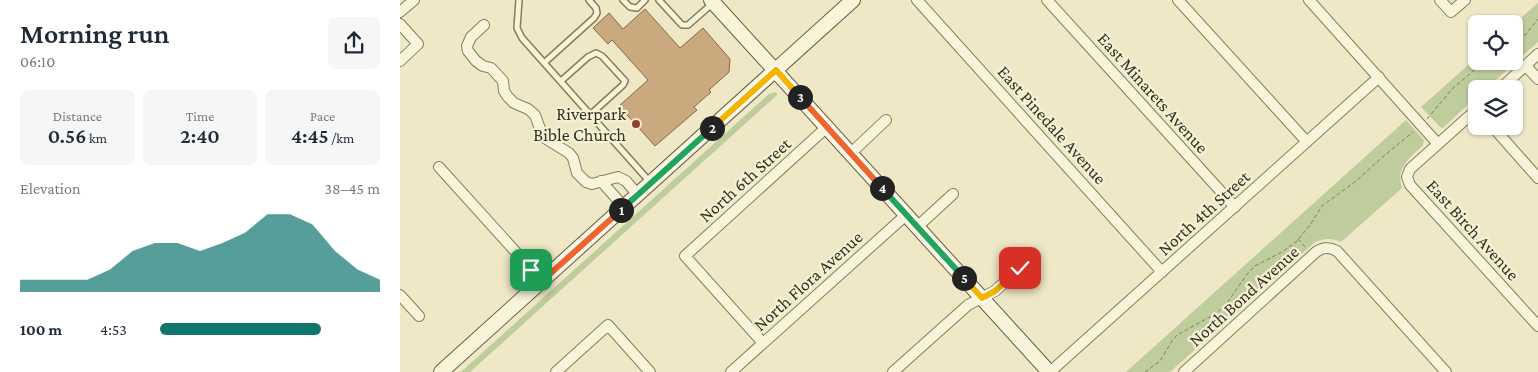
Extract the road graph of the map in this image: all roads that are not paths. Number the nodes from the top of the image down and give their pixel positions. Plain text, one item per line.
1 (414, 0) edge
2 (520, 0) edge
3 (589, 0) edge
4 (624, 0) edge
5 (645, 0) edge
6 (659, 0) edge
7 (853, 0) edge
8 (917, 0) edge
9 (1047, 0) edge
10 (1178, 0) edge
11 (1309, 0) edge
12 (1440, 0) edge
13 (1465, 0) edge
14 (712, 1) edge
15 (400, 12) edge
16 (400, 24) edge
17 (484, 25) dead end
18 (1538, 54) edge
19 (400, 61) edge
20 (544, 63) junction
21 (1526, 66) junction
22 (776, 70) junction
23 (1379, 78) junction
24 (1538, 79) edge
25 (1510, 80) edge
26 (561, 81) junction
27 (590, 115) junction
28 (1468, 117) edge
29 (886, 120) dead end
30 (827, 127) junction
31 (1500, 135) edge
32 (1307, 142) junction
33 (1438, 144) junction
34 (850, 153) junction
35 (439, 167) dead end
36 (1538, 178) edge
37 (601, 181) junction
38 (651, 183) junction
39 (953, 194) dead end
40 (638, 195) junction
41 (624, 207) junction
42 (1235, 207) junction
43 (906, 215) junction
44 (917, 227) junction
45 (1020, 268) dead end
46 (1162, 272) junction
47 (542, 281) junction
48 (400, 295) edge
49 (982, 298) junction
50 (419, 316) dead end
51 (1538, 326) edge
52 (763, 343) junction
53 (441, 372) edge
54 (556, 372) edge
55 (650, 372) edge
56 (731, 372) edge
57 (893, 372) edge
58 (1049, 372) edge
59 (1184, 372) edge
60 (1446, 372) edge

1 - 15 street
2 - 20 lane
3 - 20 lane
4 - 5 lane
6 - 14 lane
7 - 22 street
8 - 46 street, East Pinedale Avenue
9 - 42 street, East Minarets Avenue
10 - 32 street
11 - 23 street
12 - 13 street
14 - 22 street
16 - 19 street
17 - 37 street
18 - 21 street
20 - 26 lane
21 - 24 street
21 - 25 street
22 - 30 street
22 - 38 street
23 - 32 street, North 4th Street
23 - 33 street
26 - 27 lane
26 - 27 lane
27 - 38 lane
28 - 33 street
29 - 34 street
30 - 34 street
30 - 52 street, North 6th Street
31 - 36 street
32 - 42 street, North 4th Street
33 - 51 street, East Birch Avenue
34 - 43 street
35 - 47 street
37 - 40 street
37 - 41 street
38 - 40 street
39 - 44 street
40 - 41 street
41 - 47 street
42 - 46 street, North 4th Street
43 - 44 street
43 - 52 street, North Flora Avenue
44 - 49 street
45 - 49 street
46 - 58 street, North 4th Street
47 - 53 street
48 - 50 street
49 - 57 street
49 - 58 street
52 - 56 street, North Flora Avenue
54 - 55 street
59 - 60 street, North Bond Avenue

